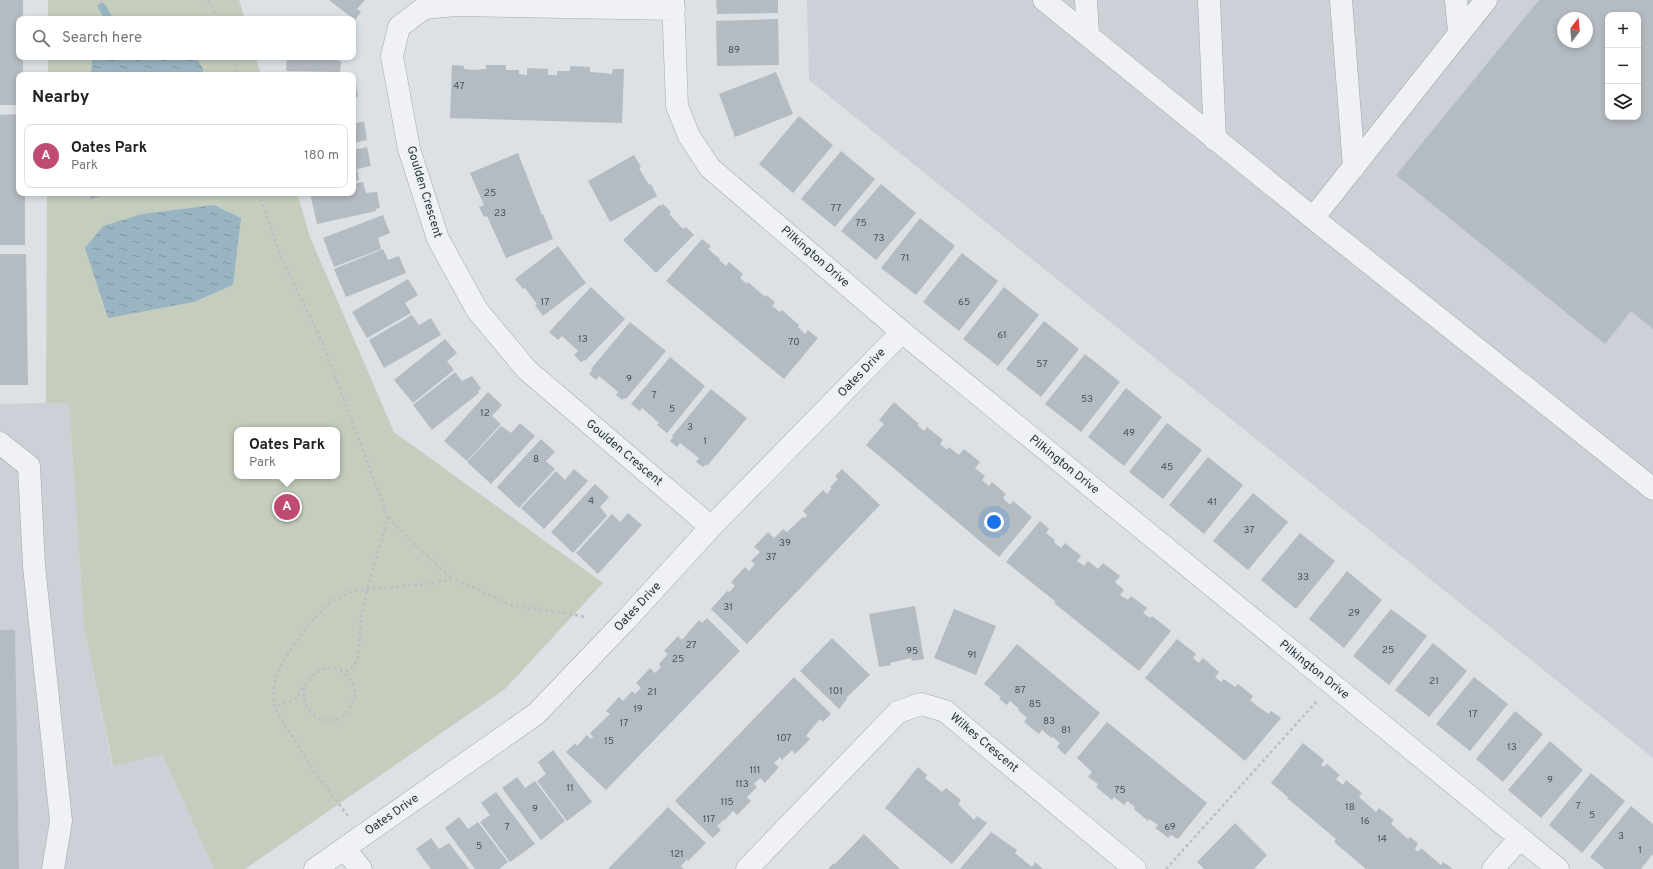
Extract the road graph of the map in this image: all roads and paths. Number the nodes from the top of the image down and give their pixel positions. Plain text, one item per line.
1 (208, 0) edge
2 (1044, 0) edge
3 (1086, 0) edge
4 (1209, 0) edge
5 (1340, 0) edge
6 (1456, 0) edge
7 (1486, 0) edge
8 (674, 5) edge
9 (217, 16) edge
10 (1459, 32) junction
11 (1088, 35) junction
12 (234, 60) edge
13 (236, 72) edge
14 (1215, 140) junction
15 (1354, 167) junction
16 (260, 196) edge
17 (1313, 218) junction
18 (902, 332) junction
19 (0, 443) edge
20 (1653, 489) edge
21 (388, 517) junction
22 (711, 527) junction
23 (454, 579) junction
24 (367, 590) junction
25 (585, 617) dead end
26 (338, 670) junction
27 (1331, 684) junction
28 (306, 685) junction
29 (274, 707) junction
30 (365, 834) junction
31 (1520, 838) junction
32 (345, 849) junction
33 (53, 869) edge
34 (315, 869) edge
35 (361, 869) edge
36 (747, 869) edge
37 (1135, 869) edge
38 (1166, 869) edge
39 (1493, 869) edge
40 (1558, 869) edge

1 - 9 path
2 - 11 street
3 - 11 street
4 - 14 street
5 - 15 street
6 - 10 street
7 - 10 street
8 - 18 street, Pilkington Drive
8 - 22 street, Goulden Crescent
10 - 15 street
11 - 14 street
12 - 13 path
14 - 17 street
15 - 17 street
16 - 21 path
17 - 20 street
18 - 22 street, Oates Drive
18 - 27 street, Pilkington Drive
19 - 33 street
21 - 23 path
21 - 24 path
22 - 30 street, Oates Drive
23 - 24 path
23 - 25 path
24 - 26 path
24 - 29 path
26 - 28 path
26 - 28 path
27 - 31 street, Pilkington Drive
27 - 38 path
28 - 29 path
29 - 30 path
30 - 32 street, Oates Drive
31 - 39 street
31 - 40 street, Pilkington Drive
32 - 34 street, Oates Drive
32 - 35 street
36 - 37 street, Wilkes Crescent

